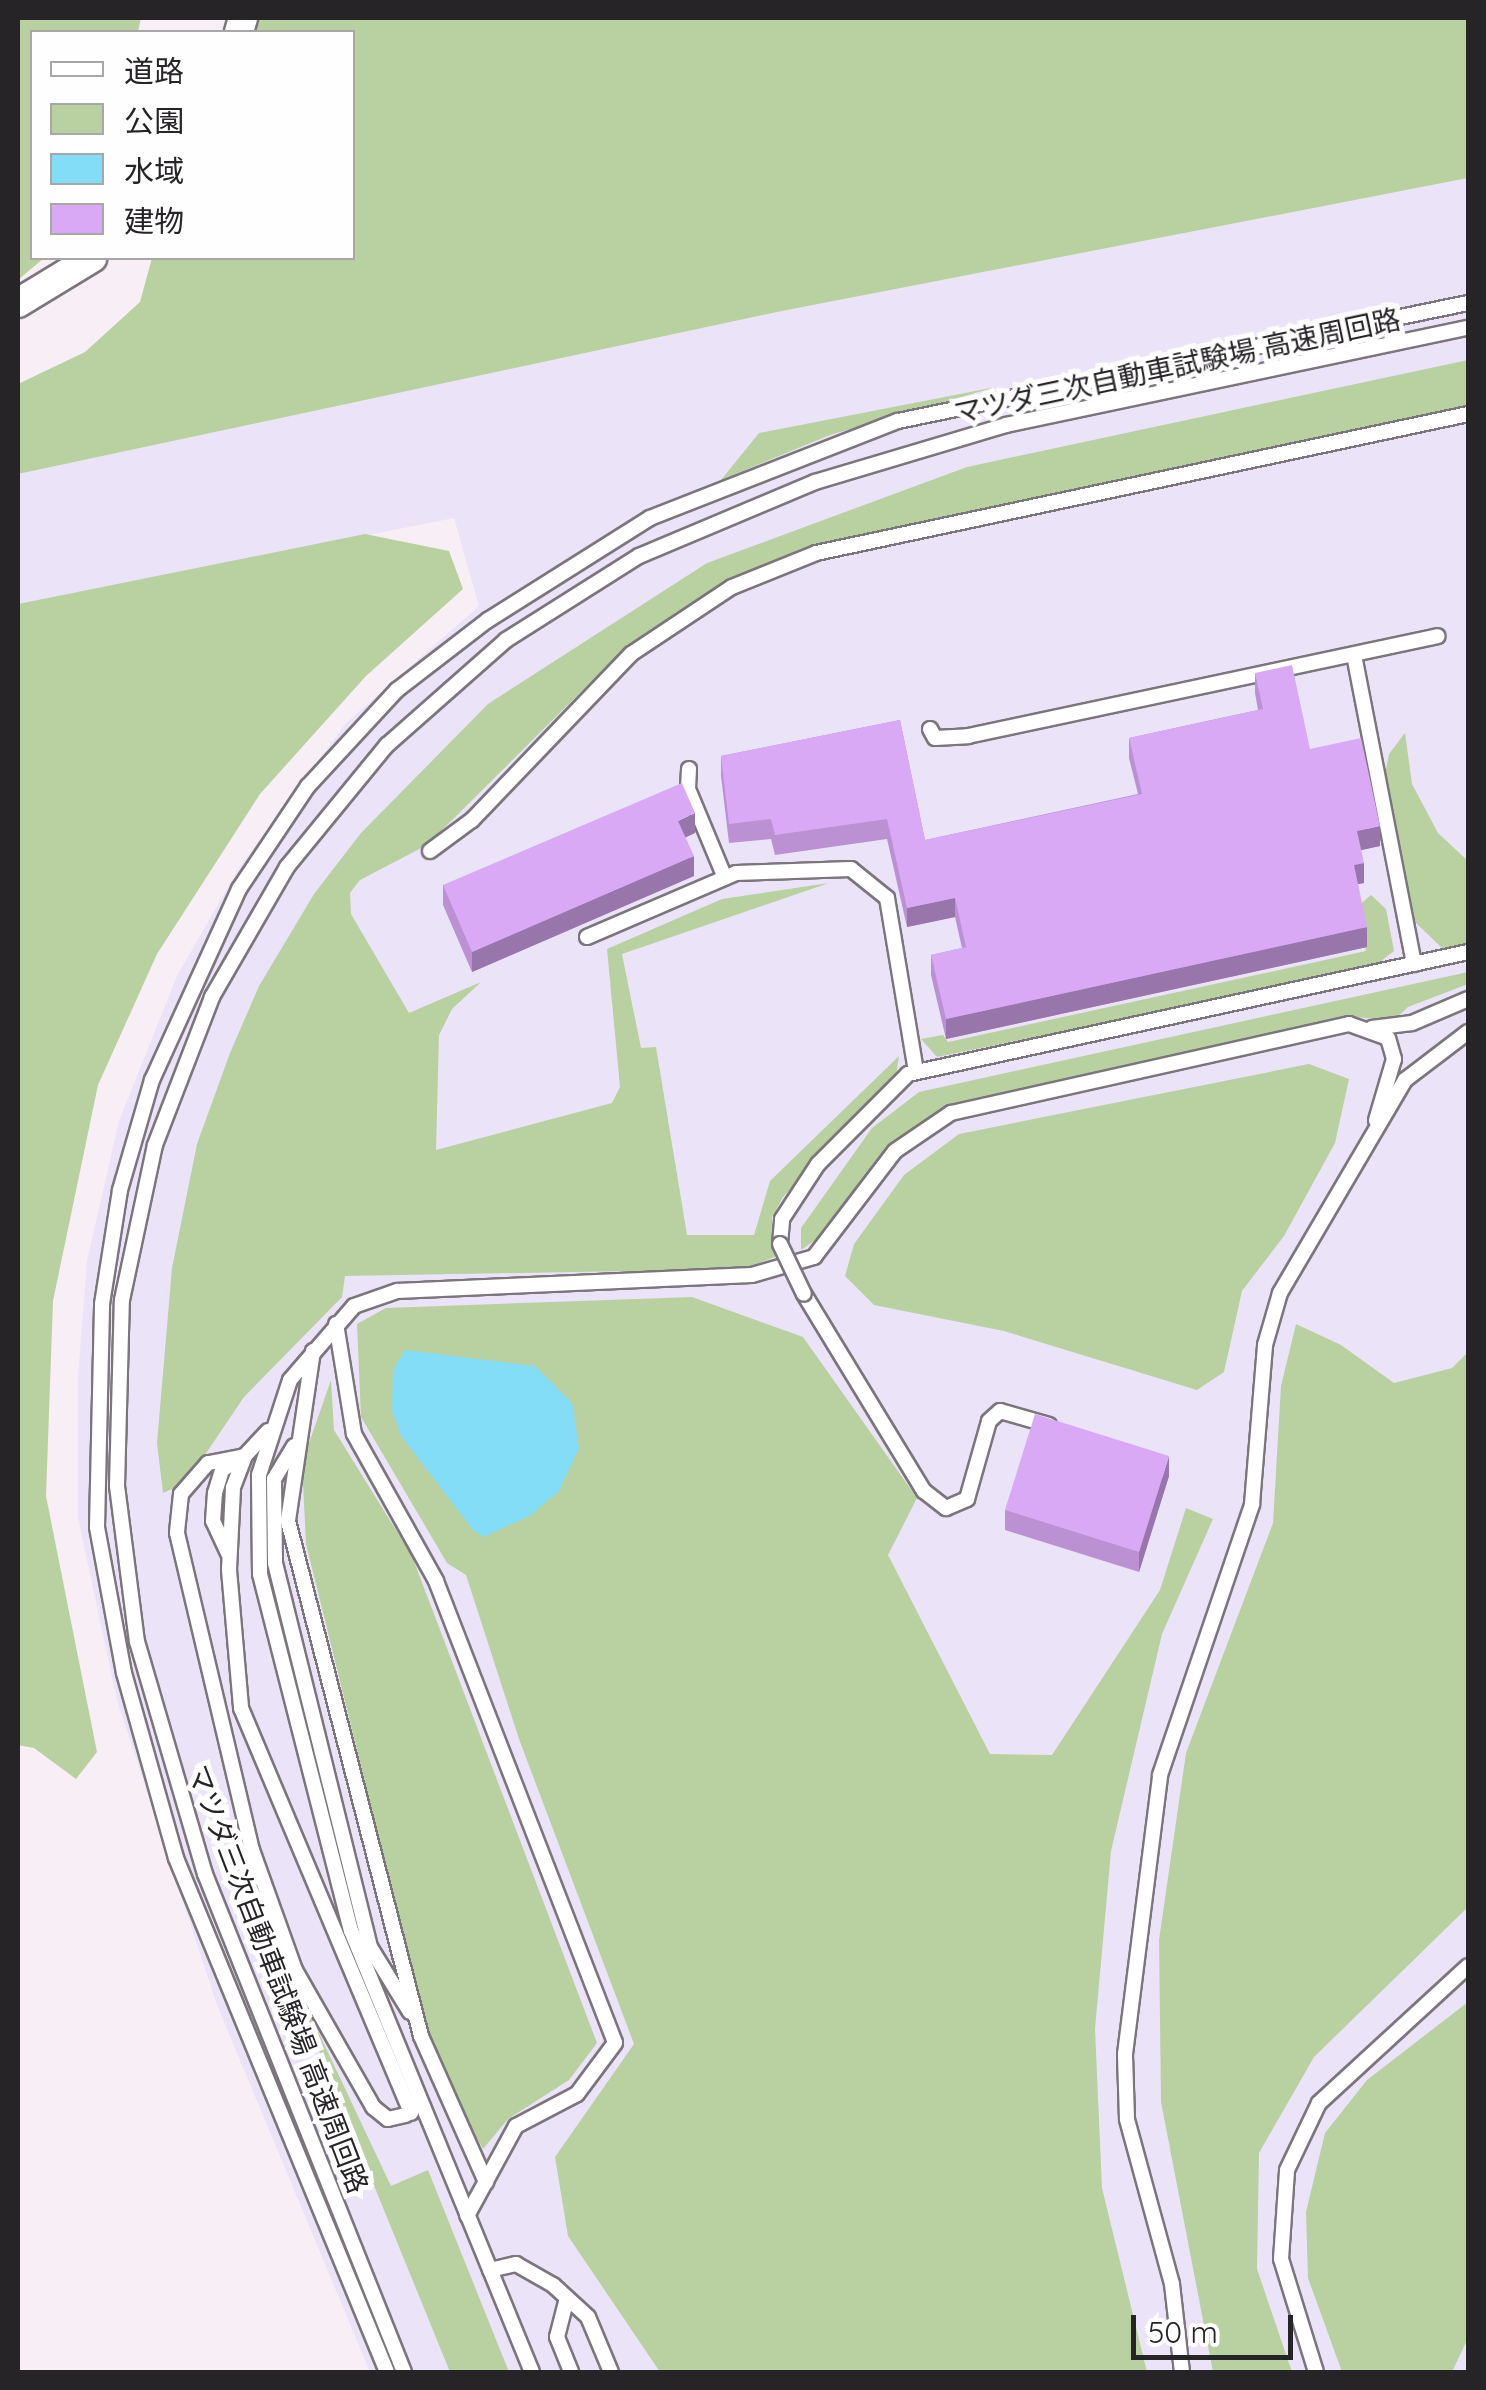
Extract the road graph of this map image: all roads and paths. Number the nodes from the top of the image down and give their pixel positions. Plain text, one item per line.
1 (89, 260) edge
2 (18, 303) edge
3 (1468, 303) edge
4 (1468, 328) edge
5 (1468, 414) edge
6 (1437, 636) dead end
7 (1354, 655) junction
8 (930, 729) dead end
9 (690, 770) dead end
10 (688, 788) junction
11 (671, 796) edge
12 (430, 851) dead end
13 (725, 878) junction
14 (587, 938) dead end
15 (1468, 952) edge
16 (1414, 964) junction
17 (1468, 999) edge
18 (1372, 1028) junction
19 (1468, 1032) edge
20 (916, 1072) junction
21 (1376, 1120) junction
22 (336, 1324) junction
23 (314, 1346) junction
24 (269, 1430) junction
25 (1075, 1433) edge
26 (298, 1439) junction
27 (244, 1456) junction
28 (1468, 1966) edge
29 (418, 2025) junction
30 (423, 2108) junction
31 (406, 2115) junction
32 (486, 2182) junction
33 (467, 2216) junction
34 (490, 2270) junction
35 (567, 2298) junction
36 (387, 2372) edge
37 (404, 2372) edge
38 (532, 2372) edge
39 (572, 2372) edge
40 (612, 2372) edge
41 (1182, 2372) edge
42 (1316, 2372) edge

1 - 2 street
3 - 36 lane
4 - 37 lane, マツダ三次自動車試験場 高速周回路
5 - 12 lane
6 - 7 lane
7 - 8 lane
7 - 16 lane
9 - 10 lane
10 - 11 lane
10 - 13 lane
13 - 14 lane
13 - 20 lane
15 - 16 lane
16 - 20 lane
17 - 18 lane
18 - 21 lane
18 - 22 lane
19 - 21 lane
20 - 25 lane, bridge
21 - 41 lane
22 - 23 lane
22 - 32 lane
23 - 24 lane
23 - 26 lane
24 - 27 lane
24 - 30 lane
26 - 29 lane
26 - 29 lane
27 - 31 lane
27 - 31 lane
28 - 42 lane
29 - 32 lane
30 - 31 lane
30 - 33 lane
32 - 33 lane
33 - 34 lane
34 - 35 lane
34 - 38 lane
35 - 39 lane
35 - 40 lane

